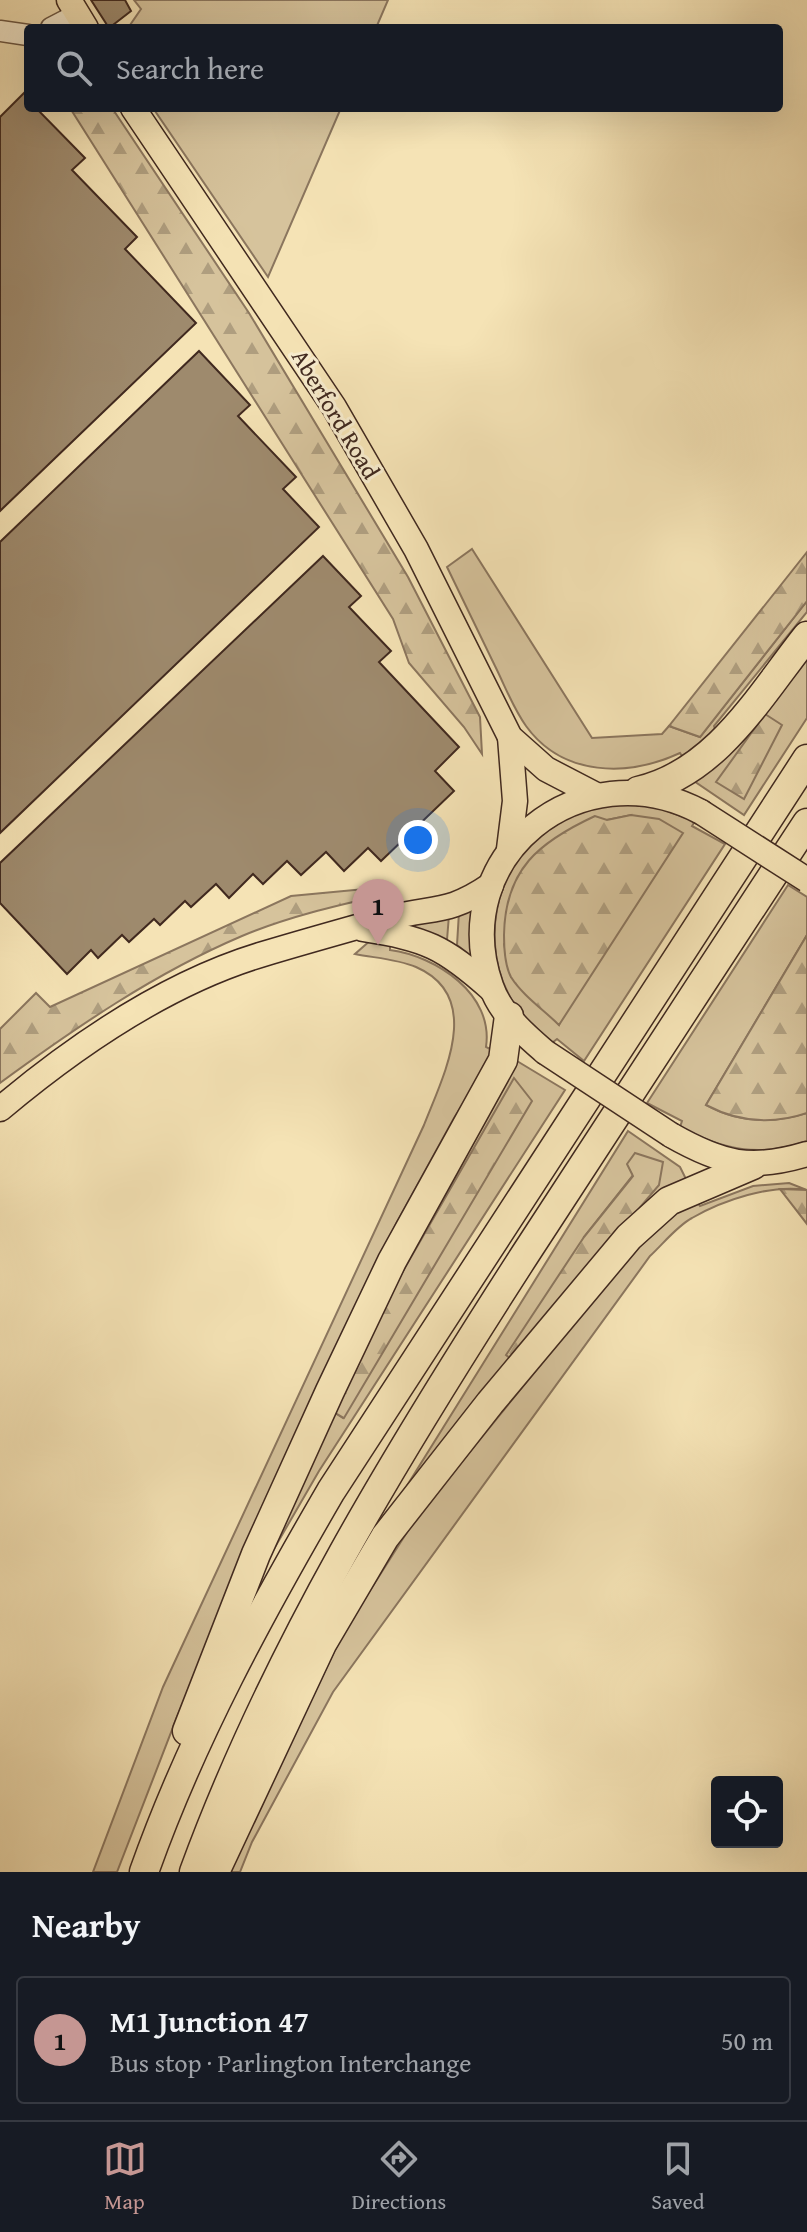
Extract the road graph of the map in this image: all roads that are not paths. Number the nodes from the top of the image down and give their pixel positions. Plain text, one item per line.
1 (78, 14) edge
2 (59, 24) edge
3 (0, 31) edge
4 (24, 34) edge
5 (136, 112) edge
6 (807, 636) edge
7 (510, 737) junction
8 (807, 759) edge
9 (638, 791) junction
10 (594, 794) junction
11 (807, 823) edge
12 (509, 849) junction
13 (807, 880) edge
14 (491, 885) junction
15 (356, 928) junction
16 (491, 989) junction
17 (509, 1016) junction
18 (0, 1109) edge
19 (801, 1160) edge
20 (753, 1165) junction
21 (155, 1841) junction
22 (144, 1872) edge
23 (194, 1872) edge
24 (215, 1872) edge

1 - 2 street
3 - 4 street
5 - 7 main road, Aberford Road
6 - 9 highway
7 - 10 main road, Aberford Road
7 - 12 main road, Aberford Road
8 - 21 highway
9 - 10 main road
9 - 13 main road, bridge
10 - 12 main road
11 - 23 highway
12 - 14 main road
14 - 15 main road
14 - 16 main road
15 - 16 main road
15 - 18 main road
16 - 17 main road
17 - 20 main road, bridge
17 - 21 highway
19 - 20 main road
20 - 24 highway
21 - 22 highway

